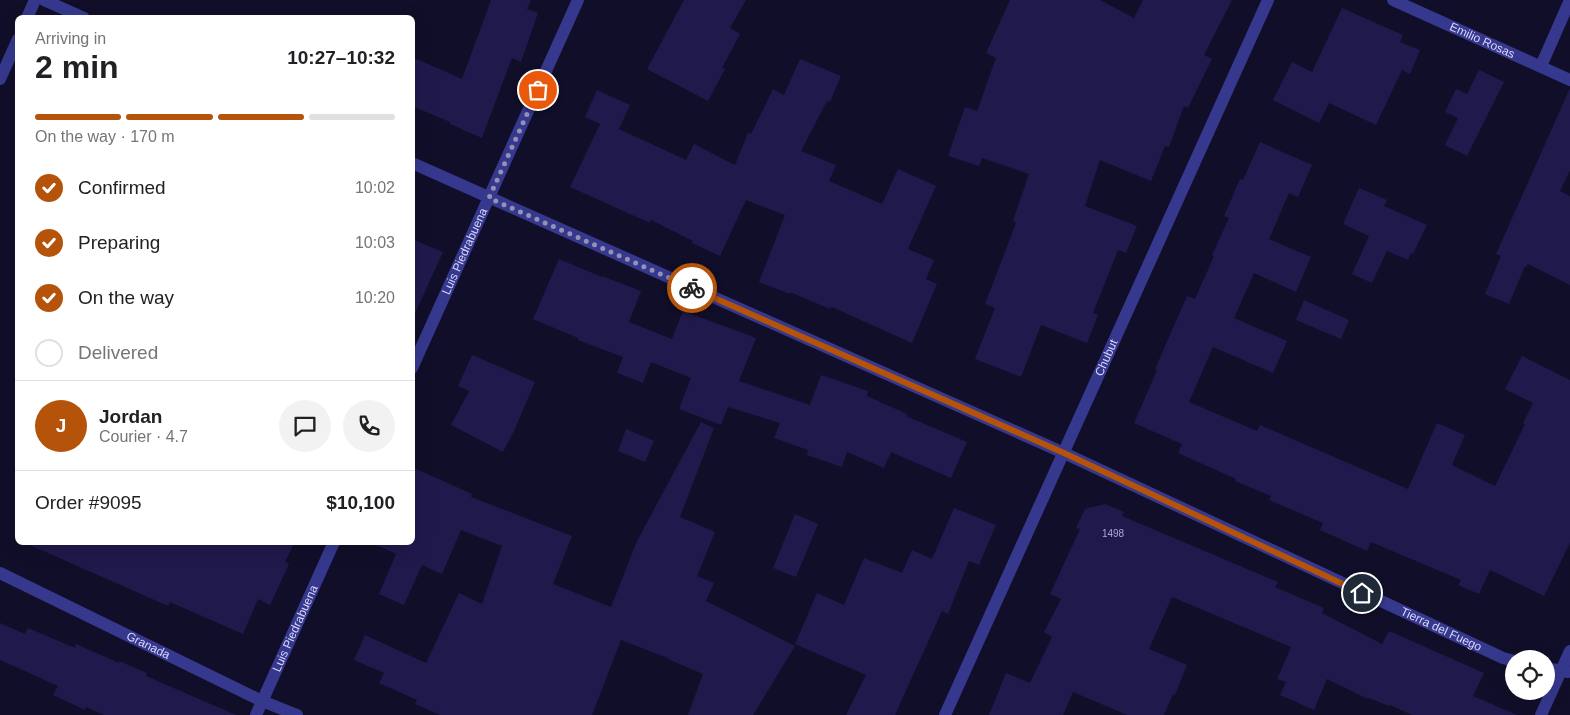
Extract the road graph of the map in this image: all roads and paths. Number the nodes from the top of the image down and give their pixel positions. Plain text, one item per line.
1 (34, 0) edge
2 (44, 0) edge
3 (578, 0) edge
4 (1268, 0) edge
5 (1393, 0) edge
6 (1570, 0) edge
7 (28, 15) edge
8 (77, 15) edge
9 (15, 46) edge
10 (1541, 66) junction
11 (0, 79) edge
12 (1570, 80) edge
13 (415, 165) edge
14 (489, 198) junction
15 (415, 361) edge
16 (1064, 453) junction
17 (333, 545) edge
18 (0, 573) edge
19 (1570, 651) edge
20 (1505, 659) edge
21 (1566, 671) edge
22 (262, 701) junction
23 (256, 715) edge
24 (297, 715) edge
25 (945, 715) edge
26 (1541, 715) edge

1 - 7 street
2 - 8 street
3 - 14 street, Luis Piedrabuena
4 - 16 street, Chubut
5 - 10 street, Emilio Rosas
6 - 10 street
9 - 11 street
10 - 12 street, Emilio Rosas
13 - 14 street, Tierra del Fuego
14 - 15 street, Luis Piedrabuena
14 - 16 street, Tierra del Fuego
16 - 20 street, Tierra del Fuego
16 - 25 street, Chubut
17 - 22 street, Luis Piedrabuena
18 - 22 street, Granada
19 - 21 street
21 - 26 street
22 - 23 street, Luis Piedrabuena
22 - 24 street, Granada

